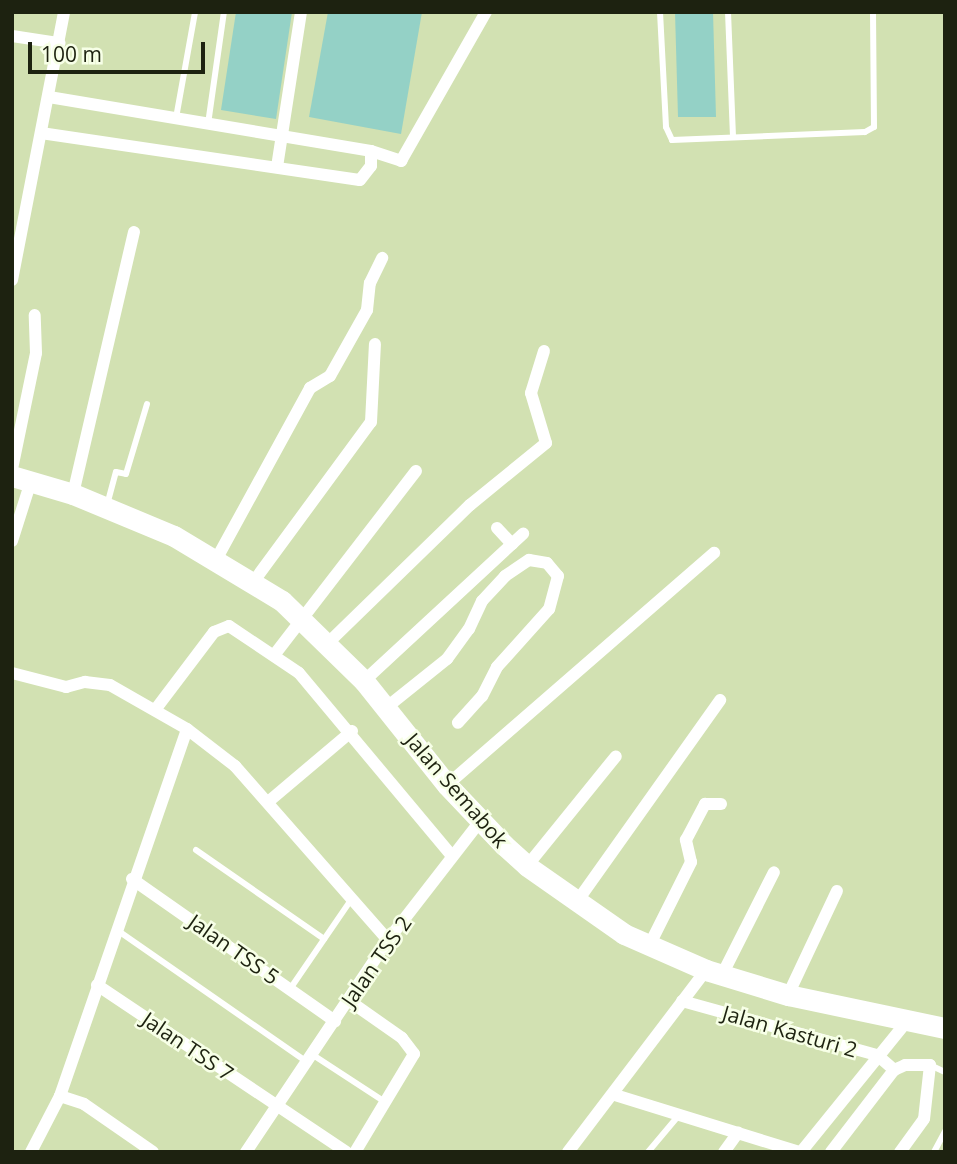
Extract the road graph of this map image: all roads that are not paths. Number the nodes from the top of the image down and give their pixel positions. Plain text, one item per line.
1 (64, 12) edge
2 (195, 12) edge
3 (224, 12) edge
4 (302, 12) edge
5 (486, 12) edge
6 (660, 12) edge
7 (728, 12) edge
8 (873, 12) edge
9 (12, 36) edge
10 (59, 43) junction
11 (48, 97) junction
12 (176, 118) junction
13 (208, 124) junction
14 (41, 133) junction
15 (282, 136) junction
16 (733, 136) junction
17 (370, 151) junction
18 (277, 167) junction
19 (134, 232) dead end
20 (382, 258) dead end
21 (12, 280) edge
22 (35, 316) dead end
23 (375, 344) dead end
24 (544, 351) dead end
25 (147, 404) dead end
26 (12, 469) edge
27 (416, 471) dead end
28 (21, 479) edge
29 (73, 494) junction
30 (106, 507) junction
31 (497, 528) dead end
32 (523, 534) dead end
33 (12, 541) edge
34 (512, 544) junction
35 (714, 553) dead end
36 (217, 558) junction
37 (254, 581) junction
38 (304, 618) junction
39 (329, 642) junction
40 (275, 654) junction
41 (12, 673) edge
42 (364, 681) junction
43 (720, 700) dead end
44 (387, 708) junction
45 (155, 710) junction
46 (458, 723) dead end
47 (187, 729) junction
48 (352, 731) junction
49 (616, 756) dead end
50 (447, 785) junction
51 (268, 802) junction
52 (721, 804) dead end
53 (481, 820) junction
54 (196, 850) dead end
55 (452, 856) junction
56 (527, 866) junction
57 (774, 872) dead end
58 (132, 879) junction
59 (837, 891) dead end
60 (351, 900) junction
61 (576, 903) junction
62 (116, 929) junction
63 (324, 939) junction
64 (388, 940) junction
65 (649, 946) junction
66 (714, 972) junction
67 (97, 985) junction
68 (290, 989) junction
69 (686, 995) junction
70 (788, 995) junction
71 (348, 1000) junction
72 (335, 1021) junction
73 (907, 1021) junction
74 (944, 1026) edge
75 (881, 1051) junction
76 (311, 1059) junction
77 (930, 1065) junction
78 (894, 1070) junction
79 (945, 1072) edge
80 (615, 1095) junction
81 (60, 1096) junction
82 (387, 1103) junction
83 (278, 1107) junction
84 (680, 1115) junction
85 (945, 1131) edge
86 (738, 1133) junction
87 (31, 1152) edge
88 (153, 1152) edge
89 (246, 1152) edge
90 (346, 1152) edge
91 (355, 1152) edge
92 (568, 1152) edge
93 (648, 1152) edge
94 (724, 1152) edge
95 (800, 1152) edge
96 (831, 1152) edge
97 (900, 1152) edge
98 (934, 1152) edge

1 - 10 street
2 - 12 lane
3 - 13 lane
4 - 15 street
5 - 17 street
6 - 16 lane
7 - 16 lane
8 - 16 lane
9 - 10 street
10 - 11 street
11 - 12 street
11 - 14 street
12 - 13 street
13 - 15 street
14 - 18 street
14 - 21 street
15 - 17 street
15 - 18 street
17 - 18 street
19 - 29 street
20 - 36 street
22 - 26 street
23 - 37 street
24 - 39 street
25 - 30 lane
27 - 38 street
28 - 29 main road, Jalan Semabok
28 - 33 street
29 - 30 main road, Jalan Semabok
30 - 36 main road, Jalan Semabok
31 - 34 street
32 - 34 street
34 - 42 street
35 - 50 street
36 - 37 main road, Jalan Semabok
37 - 38 main road, Jalan Semabok
38 - 39 main road, Jalan Semabok
38 - 40 street
39 - 42 main road, Jalan Semabok
40 - 45 street, Jalan Semabok
40 - 48 street, Jalan Semabok
41 - 45 street
42 - 44 main road, Jalan Semabok
43 - 61 street
44 - 46 street
44 - 50 main road, Jalan Semabok
45 - 47 street
47 - 51 street
47 - 58 street
48 - 51 street
48 - 55 street, Jalan Semabok
49 - 56 street
50 - 53 main road, Jalan Semabok
51 - 60 street
52 - 65 street
53 - 55 street, Jalan TSS 2
53 - 56 main road, Jalan Semabok
54 - 63 lane
55 - 64 street, Jalan TSS 2
56 - 61 main road, Jalan Semabok
57 - 66 street
58 - 62 street
58 - 68 street, Jalan TSS 5
59 - 70 street
60 - 63 lane
60 - 64 street
61 - 65 main road, Jalan Semabok
62 - 67 street
62 - 76 lane
63 - 68 lane
64 - 71 street, Jalan TSS 2
65 - 66 main road, Jalan Semabok
66 - 69 street
66 - 70 main road, Jalan Semabok
67 - 81 street
67 - 83 street, Jalan TSS 7
68 - 72 street, Jalan TSS 5
69 - 75 street, Jalan Kasturi 2
69 - 80 street
70 - 73 main road, Jalan Semabok
71 - 72 street, Jalan TSS 2
71 - 82 street
72 - 76 street, Jalan TSS 2
73 - 74 main road, Jalan Semabok
73 - 75 street
75 - 78 street, Jalan Kasturi 2
75 - 95 street
76 - 82 lane
76 - 83 street, Jalan TSS 2
77 - 78 street
77 - 79 lane
77 - 97 street
78 - 96 street
80 - 84 street
80 - 92 street
81 - 87 street
81 - 88 street
82 - 91 street
83 - 89 street, Jalan TSS 2
83 - 90 street, Jalan TSS 7
84 - 86 street
84 - 93 lane
85 - 98 lane
86 - 94 street
86 - 95 street

